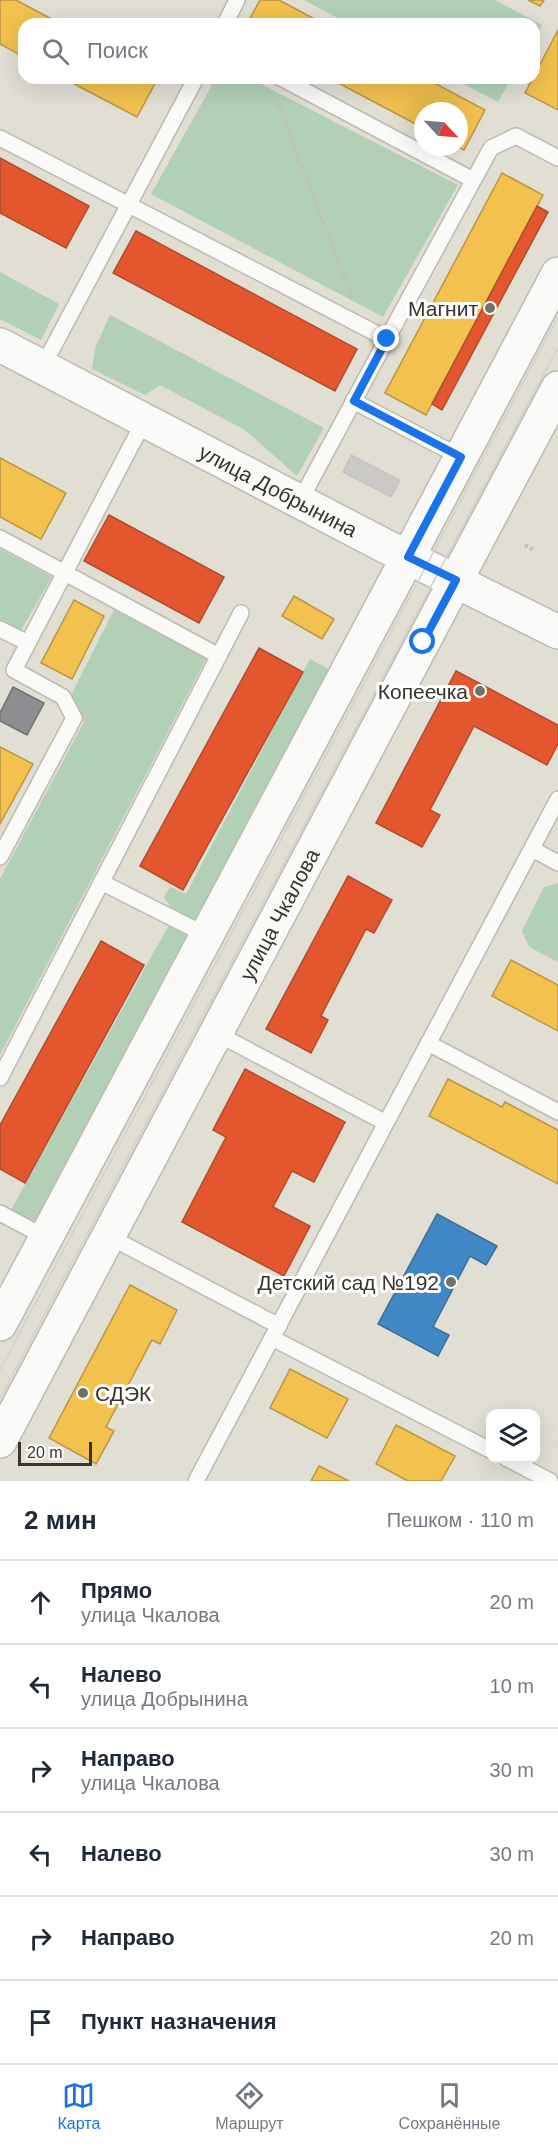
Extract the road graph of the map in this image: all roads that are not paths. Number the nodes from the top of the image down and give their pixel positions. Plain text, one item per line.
1 (237, 0) edge
2 (228, 18) edge
3 (193, 84) edge
4 (292, 84) edge
5 (0, 138) edge
6 (558, 158) edge
7 (473, 180) junction
8 (128, 204) junction
9 (558, 274) edge
10 (387, 339) junction
11 (0, 345) edge
12 (42, 368) junction
13 (558, 388) edge
14 (354, 401) junction
15 (144, 421) junction
16 (461, 457) junction
17 (300, 501) junction
18 (0, 538) edge
19 (408, 557) junction
20 (64, 573) junction
21 (456, 580) junction
22 (241, 613) dead end
23 (0, 629) edge
24 (558, 632) edge
25 (28, 643) junction
26 (219, 656) junction
27 (558, 799) edge
28 (532, 849) junction
29 (0, 857) edge
30 (558, 864) edge
31 (101, 882) junction
32 (206, 935) junction
33 (216, 1033) junction
34 (428, 1043) junction
35 (0, 1078) edge
36 (558, 1112) edge
37 (386, 1124) junction
38 (0, 1213) edge
39 (108, 1236) junction
40 (45, 1237) junction
41 (0, 1324) edge
42 (275, 1332) junction
43 (0, 1441) edge
44 (486, 1448) edge
45 (516, 1463) edge
46 (196, 1481) edge
47 (550, 1481) edge

1 - 2 lane
3 - 8 lane
4 - 7 lane
5 - 8 lane
6 - 7 lane
7 - 10 lane
8 - 10 lane
8 - 12 lane
9 - 16 main road
10 - 14 lane
11 - 12 main road, улица Добрынина
12 - 15 main road, улица Добрынина
13 - 21 main road, улица Чкалова
14 - 16 lane
14 - 17 lane
15 - 17 main road, улица Добрынина
15 - 20 lane
16 - 19 main road
17 - 19 main road, улица Добрынина
18 - 20 lane
19 - 21 main road, улица Добрынина
19 - 32 main road
20 - 25 lane
20 - 26 lane
21 - 24 main road, улица Добрынина
21 - 33 main road, улица Чкалова
22 - 26 lane
23 - 25 lane
25 - 29 lane
26 - 31 lane
27 - 28 lane
28 - 30 lane
28 - 34 lane
31 - 32 lane
31 - 35 lane
32 - 40 main road
33 - 37 lane
33 - 39 main road, улица Чкалова
34 - 36 lane
34 - 37 lane
37 - 42 lane
38 - 40 lane
39 - 42 lane
39 - 43 main road, улица Чкалова
40 - 41 main road
42 - 44 lane
42 - 46 lane
45 - 47 lane

